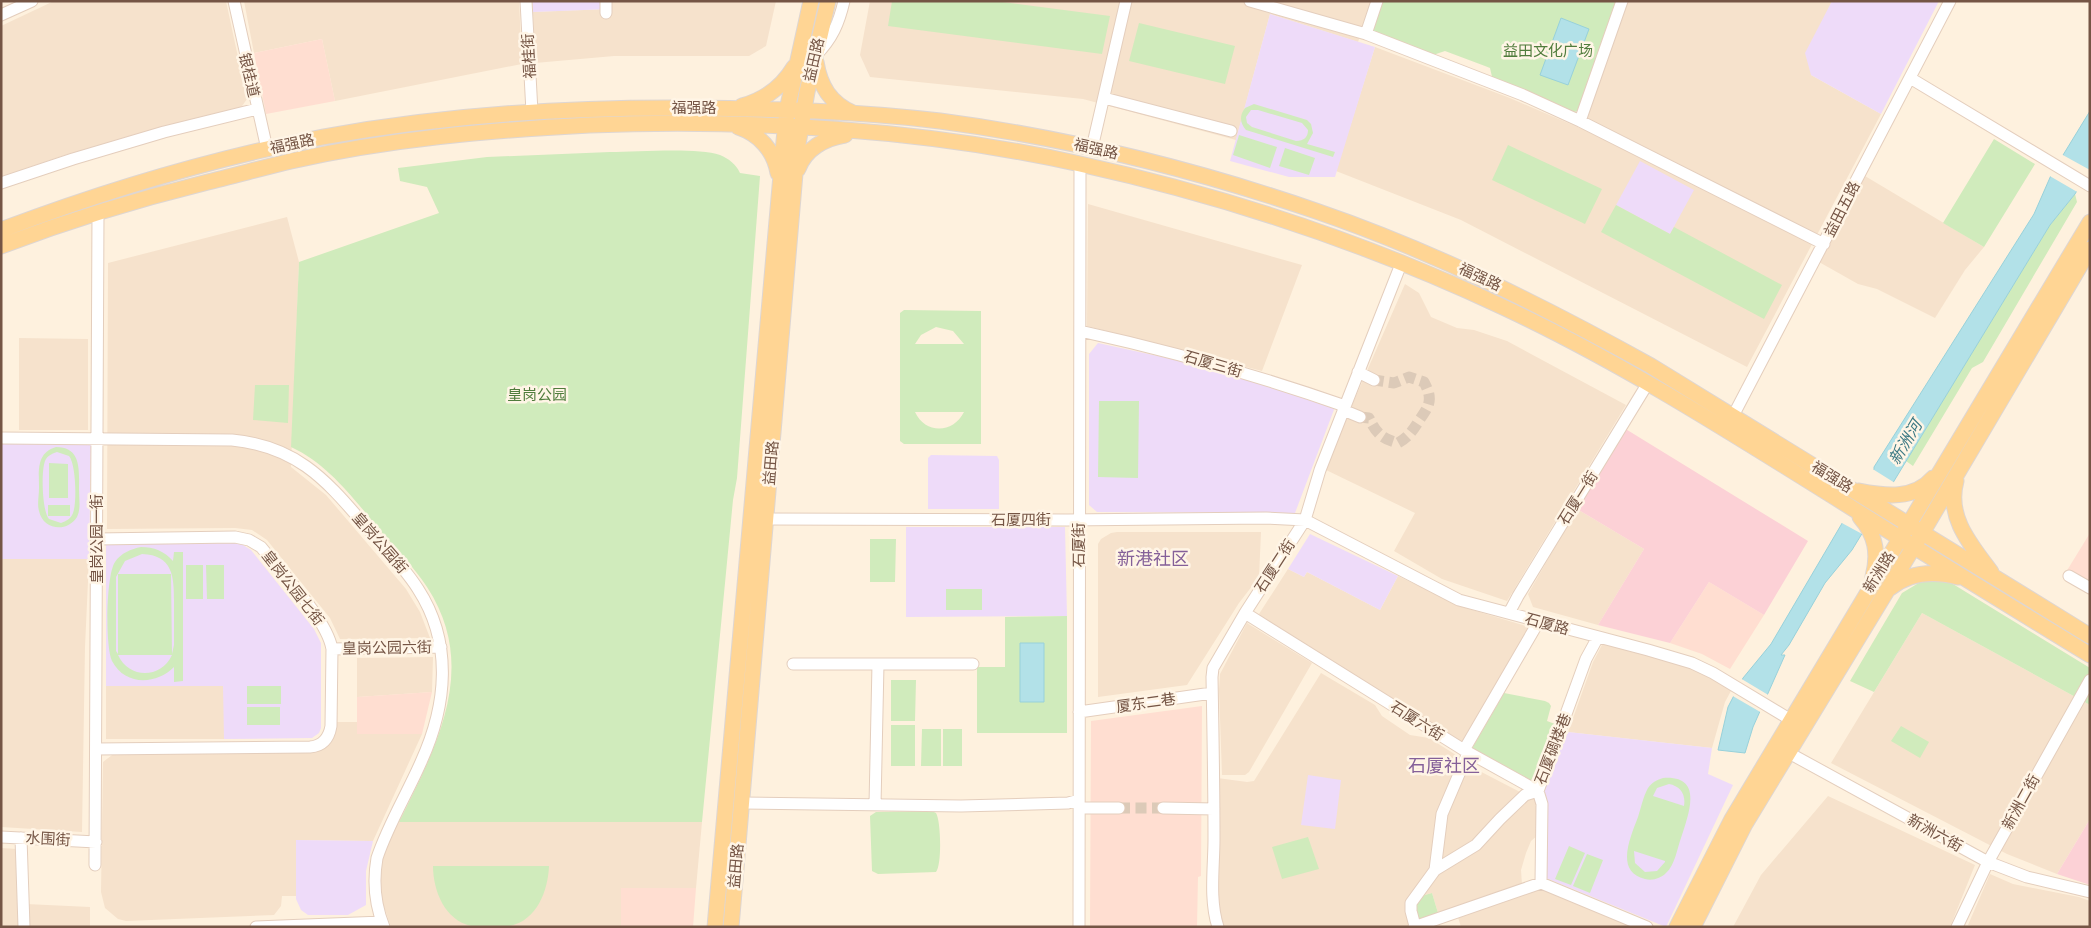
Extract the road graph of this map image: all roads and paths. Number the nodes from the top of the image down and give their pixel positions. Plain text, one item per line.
1 (32, 1) edge
2 (234, 1) edge
3 (526, 1) edge
4 (811, 1) edge
5 (828, 1) edge
6 (844, 1) edge
7 (1126, 1) edge
8 (1250, 1) edge
9 (1377, 1) edge
10 (1622, 1) edge
11 (1950, 1) edge
12 (1, 15) edge
13 (1366, 34) junction
14 (814, 56) junction
15 (797, 61) junction
16 (1910, 78) junction
17 (1104, 98) junction
18 (733, 108) junction
19 (257, 109) junction
20 (787, 110) junction
21 (532, 112) junction
22 (803, 112) junction
23 (865, 115) junction
24 (1580, 121) junction
25 (729, 124) junction
26 (785, 126) junction
27 (801, 128) junction
28 (1230, 131) dead end
29 (862, 132) junction
30 (1092, 148) junction
31 (267, 149) junction
32 (1080, 164) junction
33 (795, 178) junction
34 (1, 184) edge
35 (780, 184) junction
36 (2087, 185) edge
37 (98, 213) junction
38 (2090, 222) edge
39 (1, 230) edge
40 (1824, 244) junction
41 (1, 246) edge
42 (2090, 248) edge
43 (1401, 264) junction
44 (2085, 268) edge
45 (1080, 332) junction
46 (1358, 372) junction
47 (1374, 380) tunnel mouth
48 (1648, 383) junction
49 (1344, 408) junction
50 (1733, 416) junction
51 (1360, 417) tunnel mouth
52 (1, 438) edge
53 (98, 438) junction
54 (1955, 463) junction
55 (1845, 485) junction
56 (766, 519) junction
57 (1079, 520) junction
58 (1305, 520) junction
59 (1909, 524) junction
60 (1875, 530) junction
61 (1922, 533) junction
62 (1901, 538) junction
63 (97, 539) junction
64 (1914, 546) junction
65 (1948, 549) junction
66 (1941, 563) junction
67 (2069, 576) dead end
68 (1967, 579) junction
69 (1996, 580) junction
70 (2090, 588) edge
71 (1887, 590) junction
72 (1868, 591) junction
73 (1245, 613) junction
74 (1509, 613) junction
75 (1539, 621) junction
76 (2090, 636) edge
77 (1598, 637) junction
78 (442, 647) junction
79 (332, 649) junction
80 (2090, 655) edge
81 (793, 664) dead end
82 (878, 664) junction
83 (973, 664) dead end
84 (2090, 680) edge
85 (1212, 693) junction
86 (1079, 712) junction
87 (1791, 720) junction
88 (96, 749) junction
89 (1466, 752) junction
90 (1789, 753) junction
91 (1538, 791) junction
92 (742, 803) junction
93 (1079, 804) junction
94 (875, 805) junction
95 (1119, 808) tunnel mouth
96 (1163, 808) tunnel mouth
97 (1214, 808) junction
98 (1, 837) edge
99 (21, 838) junction
100 (96, 842) junction
101 (1988, 862) junction
102 (96, 865) dead end
103 (1435, 870) junction
104 (1541, 884) junction
105 (2090, 892) edge
106 (383, 924) edge
107 (24, 927) edge
108 (256, 927) edge
109 (715, 927) edge
110 (731, 927) edge
111 (1078, 927) edge
112 (1218, 927) edge
113 (1415, 927) edge
114 (1648, 927) edge
115 (1677, 927) edge
116 (1693, 927) edge
117 (1957, 927) edge

1 - 12 street
2 - 19 street, 银桂道
3 - 21 street, 福桂街
4 - 15 main road, 益田路
5 - 14 main road, 益田路
6 - 14 street
7 - 17 street
8 - 13 street
9 - 13 street
10 - 24 street
11 - 16 street, 益田五路
13 - 24 street
14 - 22 main road, 益田路
14 - 23 main road
15 - 18 main road
15 - 20 main road, 益田路
16 - 36 street
16 - 40 street, 益田五路
17 - 28 street
17 - 30 street
18 - 20 main road, 福强路
18 - 21 main road, 福强路
19 - 31 street, 银桂道
19 - 34 street
20 - 22 main road, 福强路
20 - 26 main road, 益田路
21 - 31 main road, 福强路
22 - 23 main road, 福强路
22 - 27 main road, 益田路
23 - 30 main road, 福强路
24 - 40 street
25 - 26 main road, 福强路
25 - 35 main road
25 - 37 main road, 福强路
26 - 27 main road, 福强路
26 - 35 main road, 益田路
27 - 29 main road, 福强路
27 - 33 main road, 益田路
29 - 32 main road, 福强路
29 - 33 main road
30 - 50 main road, 福强路
31 - 39 main road, 福强路
32 - 43 main road, 福强路
32 - 45 street, 石厦街
33 - 56 main road, 益田路
35 - 109 main road, 益田路
37 - 41 main road, 福强路
37 - 53 street, 皇岗公园一街
38 - 54 main road, 新洲路
40 - 50 street, 益田五路
42 - 44 main road, 新洲路
43 - 46 street, 石厦二街
43 - 48 main road, 福强路
44 - 54 main road, 新洲路
45 - 49 street, 石厦三街
45 - 57 street, 石厦街
46 - 47 street
46 - 49 street, 石厦二街
48 - 60 main road, 福强路
48 - 74 street, 石厦一街
49 - 51 street, 石厦三街
49 - 58 street, 石厦二街
50 - 55 main road, 福强路
52 - 53 street, 皇岗公园街
53 - 63 street, 皇岗公园一街
53 - 78 street, 皇岗公园街
54 - 55 main road
54 - 59 main road, 新洲路
54 - 61 main road, 新洲路
54 - 69 main road
55 - 59 main road, 福强路
56 - 57 street, 石厦四街
56 - 92 main road, 益田路
57 - 58 street, 石厦四街
57 - 86 street, 石厦街
58 - 73 street, 石厦二街
58 - 74 street, 石厦路
59 - 61 main road, 福强路
59 - 62 main road, 新洲路
60 - 62 main road, 福强路
60 - 72 main road
61 - 64 main road, 新洲路
61 - 65 main road, 福强路
62 - 64 main road, 福强路
62 - 72 main road, 新洲路
63 - 79 street, 皇岗公园七街
63 - 88 street, 皇岗公园一街
64 - 66 main road, 福强路
64 - 71 main road, 新洲路
65 - 66 main road
65 - 69 main road, 福强路
66 - 68 main road, 福强路
67 - 70 street
68 - 71 main road
68 - 80 main road, 福强路
69 - 76 main road, 福强路
71 - 90 main road, 新洲路
72 - 87 main road, 新洲路
73 - 85 street, 石厦二街
73 - 89 street, 石厦六街
74 - 75 street, 石厦路
75 - 77 street, 石厦路
75 - 89 street
77 - 87 street, 石厦路
77 - 91 street, 石厦碉楼巷
78 - 79 street, 皇岗公园六街
78 - 106 street, 皇岗公园街
79 - 88 street, 皇岗公园七街
81 - 82 street
82 - 83 street
82 - 94 street
84 - 101 street, 新洲二街
85 - 86 street, 厦东二巷
85 - 97 street, 石厦二街
86 - 93 street, 石厦街
87 - 115 main road, 新洲路
88 - 100 street, 皇岗公园一街
89 - 91 street, 石厦六街
89 - 103 street
90 - 101 street, 新洲六街
90 - 116 main road, 新洲路
91 - 103 street, 石厦碉楼巷
91 - 104 street
92 - 94 street
92 - 110 main road, 益田路
93 - 94 street
93 - 95 street
93 - 111 street, 石厦街
96 - 97 street
97 - 112 street, 石厦二街
98 - 99 street, 水围街
99 - 100 street, 水围街
99 - 107 street
100 - 102 street, 皇岗公园一街
101 - 105 street, 新洲六街
101 - 117 street, 新洲二街
103 - 113 street, 石厦碉楼巷
104 - 113 street
104 - 114 street
106 - 108 street

